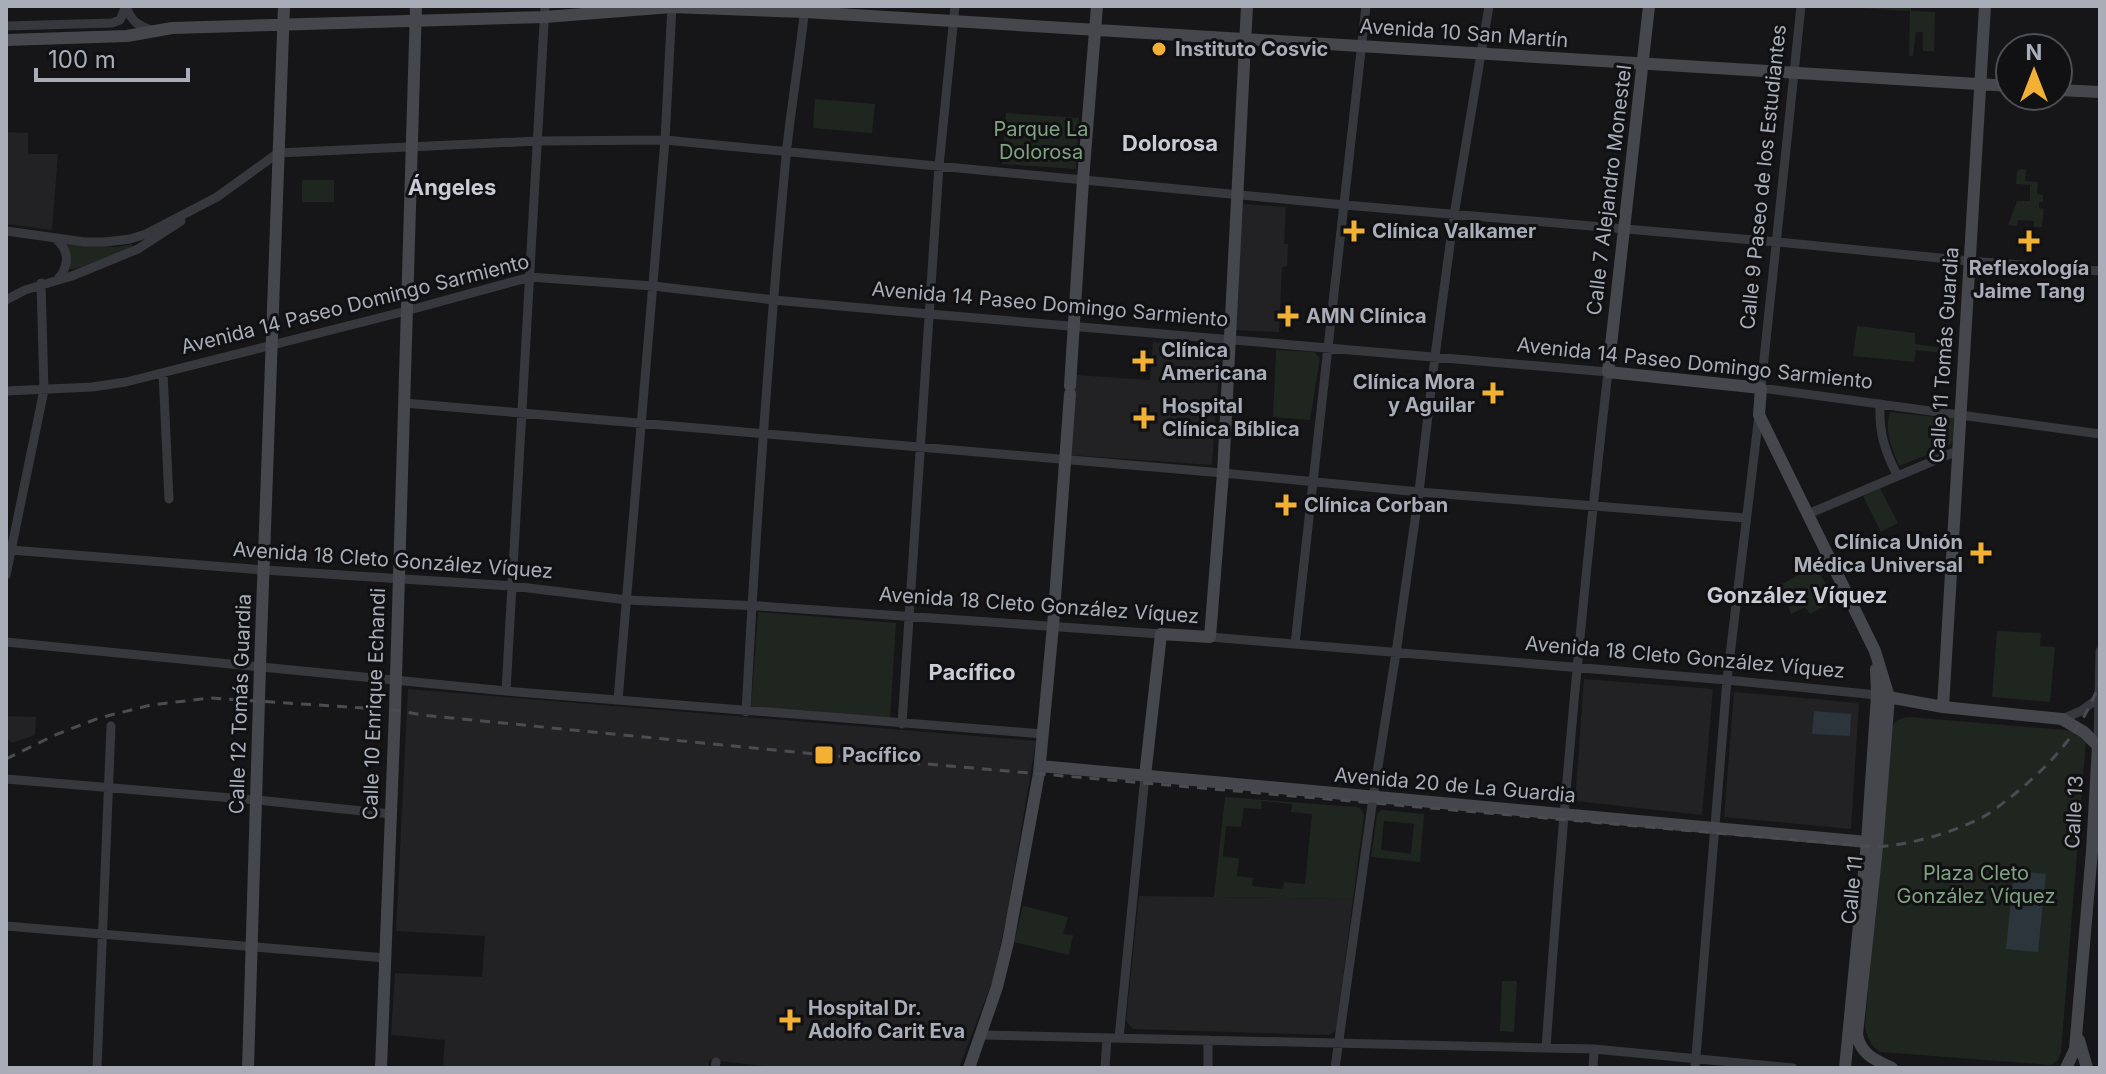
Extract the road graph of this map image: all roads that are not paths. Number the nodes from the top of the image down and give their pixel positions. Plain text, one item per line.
1 (126, 6) edge
2 (284, 6) edge
3 (416, 6) edge
4 (672, 6) edge
5 (955, 6) edge
6 (1097, 6) edge
7 (1247, 6) edge
8 (1366, 6) edge
9 (1489, 6) edge
10 (1649, 6) edge
11 (1801, 6) edge
12 (1985, 6) edge
13 (805, 9) edge
14 (545, 12) edge
15 (416, 22) junction
16 (954, 22) junction
17 (284, 24) junction
18 (6, 26) edge
19 (154, 31) junction
20 (1095, 31) junction
21 (1245, 39) junction
22 (6, 40) edge
23 (1362, 46) junction
24 (1482, 54) junction
25 (1643, 64) junction
26 (1793, 72) junction
27 (1981, 84) junction
28 (1994, 85) edge
29 (2074, 91) edge
30 (2100, 92) edge
31 (665, 140) junction
32 (538, 141) junction
33 (412, 148) junction
34 (787, 152) junction
35 (278, 153) junction
36 (939, 166) junction
37 (1083, 180) junction
38 (1238, 194) junction
39 (217, 197) junction
40 (1345, 205) junction
41 (1454, 215) junction
42 (1624, 230) junction
43 (6, 231) edge
44 (56, 239) junction
45 (1777, 242) junction
46 (1970, 261) junction
47 (2100, 271) edge
48 (530, 277) junction
49 (58, 279) junction
50 (41, 283) junction
51 (653, 286) junction
52 (6, 300) edge
53 (774, 300) junction
54 (406, 311) junction
55 (929, 314) junction
56 (1073, 326) junction
57 (1229, 340) junction
58 (272, 345) junction
59 (1328, 347) junction
60 (1435, 356) junction
61 (1608, 372) junction
62 (163, 373) junction
63 (1761, 388) junction
64 (44, 390) junction
65 (6, 391) edge
66 (404, 403) junction
67 (1880, 404) junction
68 (522, 413) junction
69 (1759, 415) junction
70 (1960, 415) junction
71 (641, 423) junction
72 (763, 433) junction
73 (2100, 434) edge
74 (919, 448) junction
75 (1957, 451) junction
76 (1066, 460) junction
77 (1223, 473) junction
78 (1897, 475) junction
79 (1312, 482) junction
80 (1419, 492) junction
81 (169, 499) dead end
82 (1593, 505) junction
83 (1808, 514) junction
84 (1745, 518) junction
85 (11, 550) junction
86 (264, 570) junction
87 (6, 575) edge
88 (398, 578) junction
89 (512, 586) junction
90 (627, 600) junction
91 (752, 606) junction
92 (907, 616) junction
93 (1053, 626) junction
94 (1161, 634) junction
95 (1210, 637) junction
96 (6, 642) edge
97 (1295, 644) junction
98 (2100, 651) edge
99 (1396, 653) junction
100 (260, 666) junction
101 (1577, 667) junction
102 (395, 679) junction
103 (1727, 680) junction
104 (506, 691) junction
105 (1883, 696) junction
106 (2099, 698) edge
107 (618, 700) junction
108 (1943, 707) junction
109 (746, 712) junction
110 (2062, 719) junction
111 (902, 724) junction
112 (111, 726) dead end
113 (1043, 734) junction
114 (2099, 747) edge
115 (1040, 766) junction
116 (1145, 776) junction
117 (6, 779) edge
118 (108, 787) junction
119 (1373, 798) junction
120 (257, 800) junction
121 (391, 814) junction
122 (1563, 815) junction
123 (1714, 828) junction
124 (1872, 843) junction
125 (2096, 858) edge
126 (2100, 883) edge
127 (2088, 906) junction
128 (6, 926) edge
129 (101, 935) junction
130 (253, 948) junction
131 (386, 958) junction
132 (2077, 1025) junction
133 (981, 1035) junction
134 (1107, 1038) junction
135 (1119, 1038) junction
136 (1208, 1040) junction
137 (1847, 1041) junction
138 (1338, 1042) junction
139 (1546, 1048) junction
140 (1594, 1049) junction
141 (1682, 1063) edge
142 (1695, 1063) edge
143 (97, 1068) edge
144 (248, 1068) edge
145 (381, 1068) edge
146 (969, 1068) edge
147 (1105, 1068) edge
148 (1208, 1068) edge
149 (1335, 1068) edge
150 (1593, 1068) edge
151 (1793, 1068) edge
152 (1845, 1068) edge
153 (1886, 1068) edge
154 (1892, 1068) edge
155 (2066, 1068) edge
156 (2087, 1068) edge

1 - 18 street
1 - 19 street
2 - 17 street, Calle 12 Tomás Guardia
3 - 15 street, Calle 10 Enrique Echandi
4 - 13 street, Avenida 10 San Martín
4 - 14 street, Avenida 10 San Martín
4 - 31 street
5 - 16 street
6 - 20 street
7 - 21 street
8 - 23 street
9 - 24 street
10 - 25 street, Calle 7 Alejandro Monestel
11 - 26 street, Calle 9 Paseo de los Estudiantes
12 - 27 street, Calle 11 Tomás Guardia
13 - 16 street, Avenida 10 San Martín
13 - 34 street
14 - 15 street, Avenida 10 San Martín
14 - 32 street
15 - 17 street, Avenida 10 San Martín
15 - 33 street, Calle 10 Enrique Echandi
16 - 20 street, Avenida 10 San Martín
16 - 36 street
17 - 19 street, Avenida 10 San Martín
17 - 35 street, Calle 12 Tomás Guardia
19 - 22 street, Avenida 10 San Martín
20 - 21 street, Avenida 10 San Martín
20 - 37 street
21 - 23 street, Avenida 10 San Martín
21 - 38 street
23 - 24 street, Avenida 10 San Martín
23 - 40 street
24 - 25 street, Avenida 10 San Martín
24 - 41 street
25 - 26 street, Avenida 10 San Martín
25 - 42 street, Calle 7 Alejandro Monestel
26 - 27 street, Avenida 10 San Martín
26 - 45 street, Calle 9 Paseo de los Estudiantes
27 - 28 street, Avenida 10 San Martín
27 - 46 street, Calle 11 Tomás Guardia
29 - 30 street
31 - 32 street
31 - 34 street
31 - 51 street
32 - 33 street
32 - 48 street
33 - 35 street
33 - 54 street, Calle 10 Enrique Echandi
34 - 36 street
34 - 53 street
35 - 39 street
35 - 58 street, Calle 12 Tomás Guardia
36 - 37 street
36 - 55 street
37 - 38 street
37 - 56 street
38 - 40 street
38 - 57 street
39 - 44 street
39 - 49 street
40 - 41 street
40 - 59 street
41 - 42 street
41 - 60 street
42 - 45 street
42 - 61 street, Calle 7 Alejandro Monestel
43 - 44 street
44 - 49 street
45 - 46 street
45 - 63 street, Calle 9 Paseo de los Estudiantes
46 - 47 street
46 - 70 street, Calle 11 Tomás Guardia
48 - 51 street, Avenida 14 Paseo Domingo Sarmiento
48 - 54 street, Avenida 14 Paseo Domingo Sarmiento
48 - 68 street
49 - 50 street
50 - 52 street
50 - 64 street
51 - 53 street, Avenida 14 Paseo Domingo Sarmiento
51 - 71 street
53 - 55 street, Avenida 14 Paseo Domingo Sarmiento
53 - 72 street
54 - 58 street, Avenida 14 Paseo Domingo Sarmiento
54 - 66 street, Calle 10 Enrique Echandi
55 - 56 street, Avenida 14 Paseo Domingo Sarmiento
55 - 74 street
56 - 57 street, Avenida 14 Paseo Domingo Sarmiento
56 - 76 street
57 - 59 street, Avenida 14 Paseo Domingo Sarmiento
57 - 77 street
58 - 62 street, Avenida 14 Paseo Domingo Sarmiento
58 - 86 street, Calle 12 Tomás Guardia
59 - 60 street, Avenida 14 Paseo Domingo Sarmiento
59 - 79 street
60 - 61 street, Avenida 14 Paseo Domingo Sarmiento
60 - 80 street
61 - 63 street, Avenida 14 Paseo Domingo Sarmiento
61 - 82 street, Calle 7 Alejandro Monestel
62 - 64 street, Avenida 14 Paseo Domingo Sarmiento
62 - 81 street
63 - 67 street, Avenida 14 Paseo Domingo Sarmiento
63 - 69 street, Calle 9 Paseo de los Estudiantes
64 - 65 street, Avenida 14 Paseo Domingo Sarmiento
64 - 85 street
66 - 68 street
66 - 88 street, Calle 10 Enrique Echandi
67 - 70 street, Avenida 14 Paseo Domingo Sarmiento
67 - 78 street
68 - 71 street
68 - 89 street
69 - 83 street
69 - 84 street, Calle 9 Paseo de los Estudiantes
70 - 73 street, Avenida 14 Paseo Domingo Sarmiento
70 - 75 street, Calle 11 Tomás Guardia
71 - 72 street
71 - 90 street
72 - 74 street
72 - 91 street
74 - 76 street
74 - 92 street
75 - 78 street
75 - 108 street, Calle 11 Tomás Guardia
76 - 77 street
76 - 93 street
77 - 79 street
77 - 95 street
78 - 83 street
79 - 80 street
79 - 97 street
80 - 82 street
80 - 99 street
82 - 84 street
82 - 101 street, Calle 7 Alejandro Monestel
83 - 105 street, Calle 11
84 - 103 street, Calle 9 Paseo de los Estudiantes
85 - 86 street, Avenida 18 Cleto González Víquez
85 - 87 street
86 - 88 street, Avenida 18 Cleto González Víquez
86 - 100 street, Calle 12 Tomás Guardia
88 - 89 street, Avenida 18 Cleto González Víquez
88 - 102 street, Calle 10 Enrique Echandi
89 - 90 street, Avenida 18 Cleto González Víquez
89 - 104 street
90 - 91 street, Avenida 18 Cleto González Víquez
90 - 107 street
91 - 92 street, Avenida 18 Cleto González Víquez
91 - 109 street
92 - 93 street, Avenida 18 Cleto González Víquez
92 - 111 street
93 - 94 street, Avenida 18 Cleto González Víquez
93 - 113 street
94 - 95 street, Avenida 18 Cleto González Víquez
94 - 116 street
95 - 97 street, Avenida 18 Cleto González Víquez
96 - 100 street
97 - 99 street, Avenida 18 Cleto González Víquez
98 - 106 street, Calle 13
99 - 101 street, Avenida 18 Cleto González Víquez
99 - 119 street
100 - 102 street
100 - 120 street, Calle 12 Tomás Guardia
101 - 103 street, Avenida 18 Cleto González Víquez
101 - 122 street, Calle 7 Alejandro Monestel
102 - 104 street
102 - 121 street, Calle 10 Enrique Echandi
103 - 105 street, Avenida 18 Cleto González Víquez
103 - 123 street, Calle 9 Paseo de los Estudiantes
104 - 107 street
105 - 108 street, Avenida 18 Cleto González Víquez
105 - 124 street, Calle 11
106 - 110 street
106 - 114 street, Calle 13
107 - 109 street
108 - 110 street, Avenida 18 Cleto González Víquez
109 - 111 street
110 - 114 street
111 - 113 street
112 - 118 street
113 - 115 street
114 - 125 street, Calle 13
115 - 116 street, Avenida 20 de La Guardia
115 - 133 street
116 - 119 street, Avenida 20 de La Guardia
116 - 135 street
117 - 118 street
118 - 120 street
118 - 129 street
119 - 122 street, Avenida 20 de La Guardia
119 - 138 street
120 - 121 street
120 - 130 street, Calle 12 Tomás Guardia
121 - 131 street, Calle 10 Enrique Echandi
122 - 123 street, Avenida 20 de La Guardia
122 - 139 street, Calle 7 Alejandro Monestel
123 - 124 street, Avenida 20 de La Guardia
123 - 142 street, Calle 9 Paseo de los Estudiantes
124 - 137 street, Calle 11
124 - 154 street, Calle 11
125 - 127 street, Calle 13
126 - 127 street
127 - 132 street, Calle 13
128 - 129 street
129 - 130 street
129 - 143 street
130 - 131 street
130 - 144 street, Calle 12 Tomás Guardia
131 - 145 street, Calle 10 Enrique Echandi
132 - 155 street, Calle 13
132 - 156 street
133 - 134 street
133 - 146 street
134 - 135 street
134 - 147 street
135 - 136 street
136 - 138 street
136 - 148 street
137 - 152 street, Calle 11
137 - 153 street
138 - 139 street
138 - 149 street
139 - 140 street
140 - 141 street
140 - 150 street
141 - 142 street
142 - 151 street

